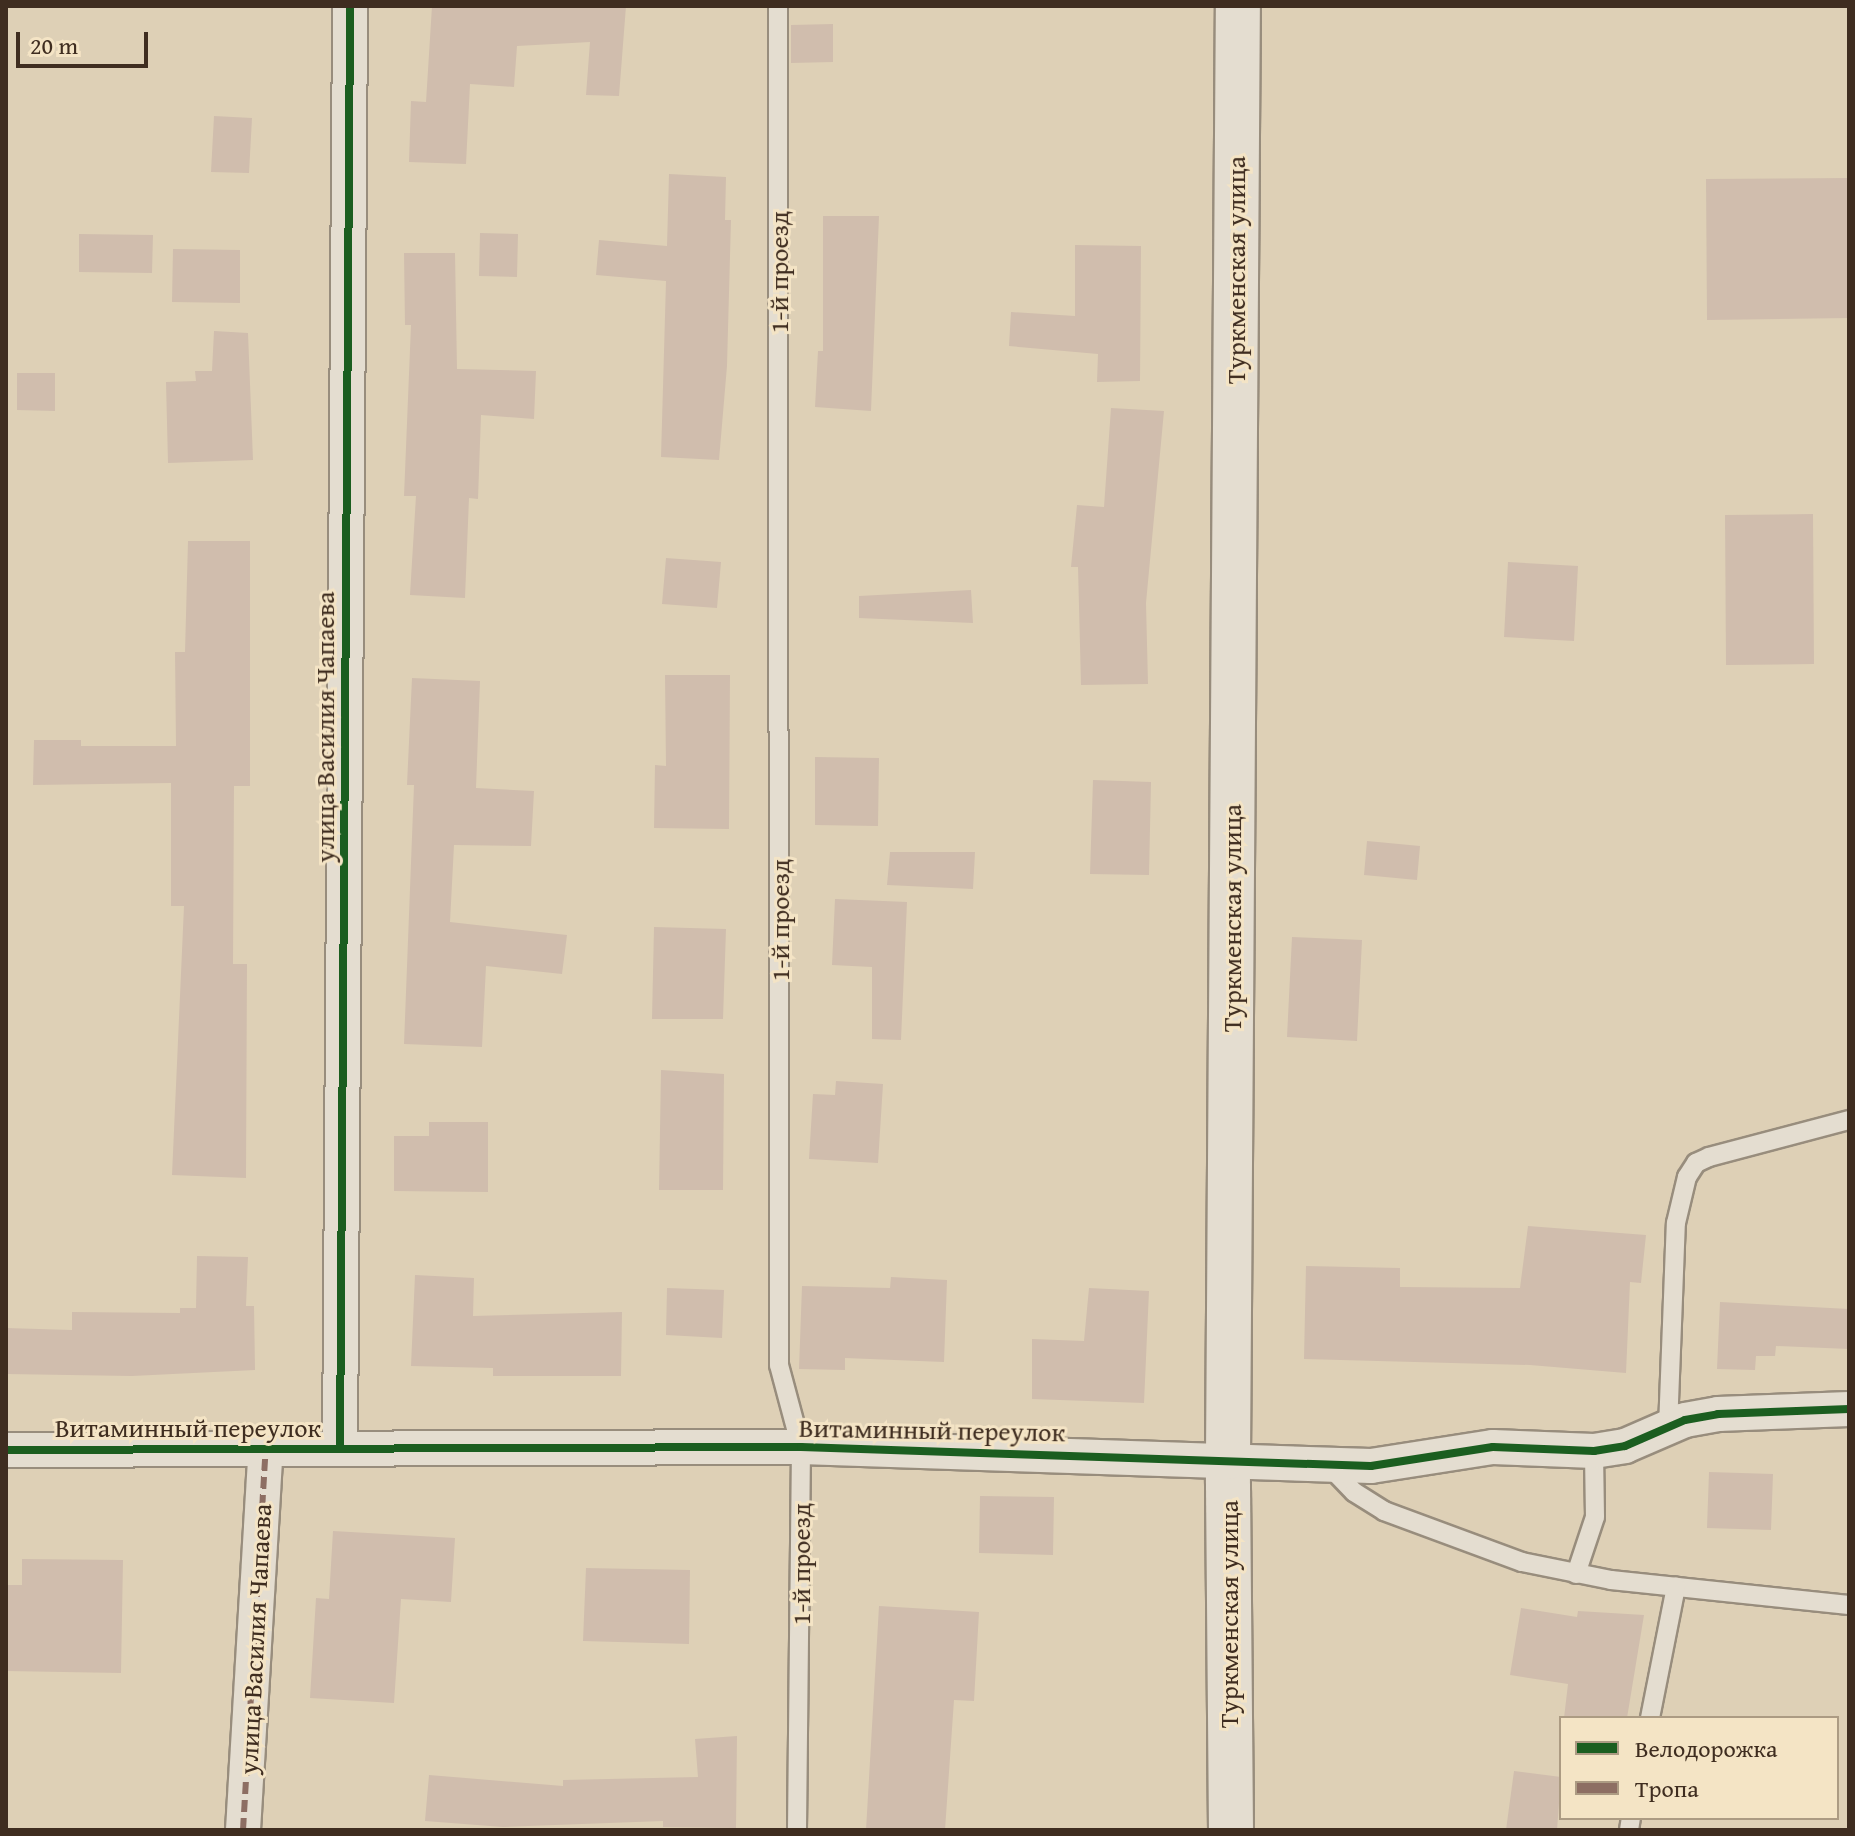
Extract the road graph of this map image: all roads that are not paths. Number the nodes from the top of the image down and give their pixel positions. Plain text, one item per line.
1 (350, 6) edge
2 (778, 6) edge
3 (1238, 6) edge
4 (1849, 1120) edge
5 (1849, 1409) edge
6 (1668, 1428) junction
7 (266, 1447) junction
8 (801, 1447) junction
9 (340, 1448) junction
10 (6, 1450) edge
11 (1594, 1451) junction
12 (1228, 1457) junction
13 (1326, 1463) junction
14 (1576, 1574) junction
15 (1676, 1587) junction
16 (1849, 1605) edge
17 (1650, 1716) edge
18 (243, 1830) edge
19 (797, 1830) edge
20 (1231, 1830) edge

1 - 9 street, улица Василия Чапаева
2 - 8 lane, 1-й проезд
3 - 12 main road, Туркменская улица
4 - 6 lane
5 - 6 street, Витаминный переулок
6 - 11 street, Витаминный переулок
7 - 9 street, Витаминный переулок
7 - 10 street, Витаминный переулок
7 - 18 street, улица Василия Чапаева
8 - 9 street, Витаминный переулок
8 - 12 street, Витаминный переулок
8 - 19 lane, 1-й проезд
11 - 13 street, Витаминный переулок
11 - 14 lane
12 - 13 street, Витаминный переулок
12 - 20 main road, Туркменская улица
13 - 14 lane
14 - 15 lane
15 - 16 lane
15 - 17 lane

